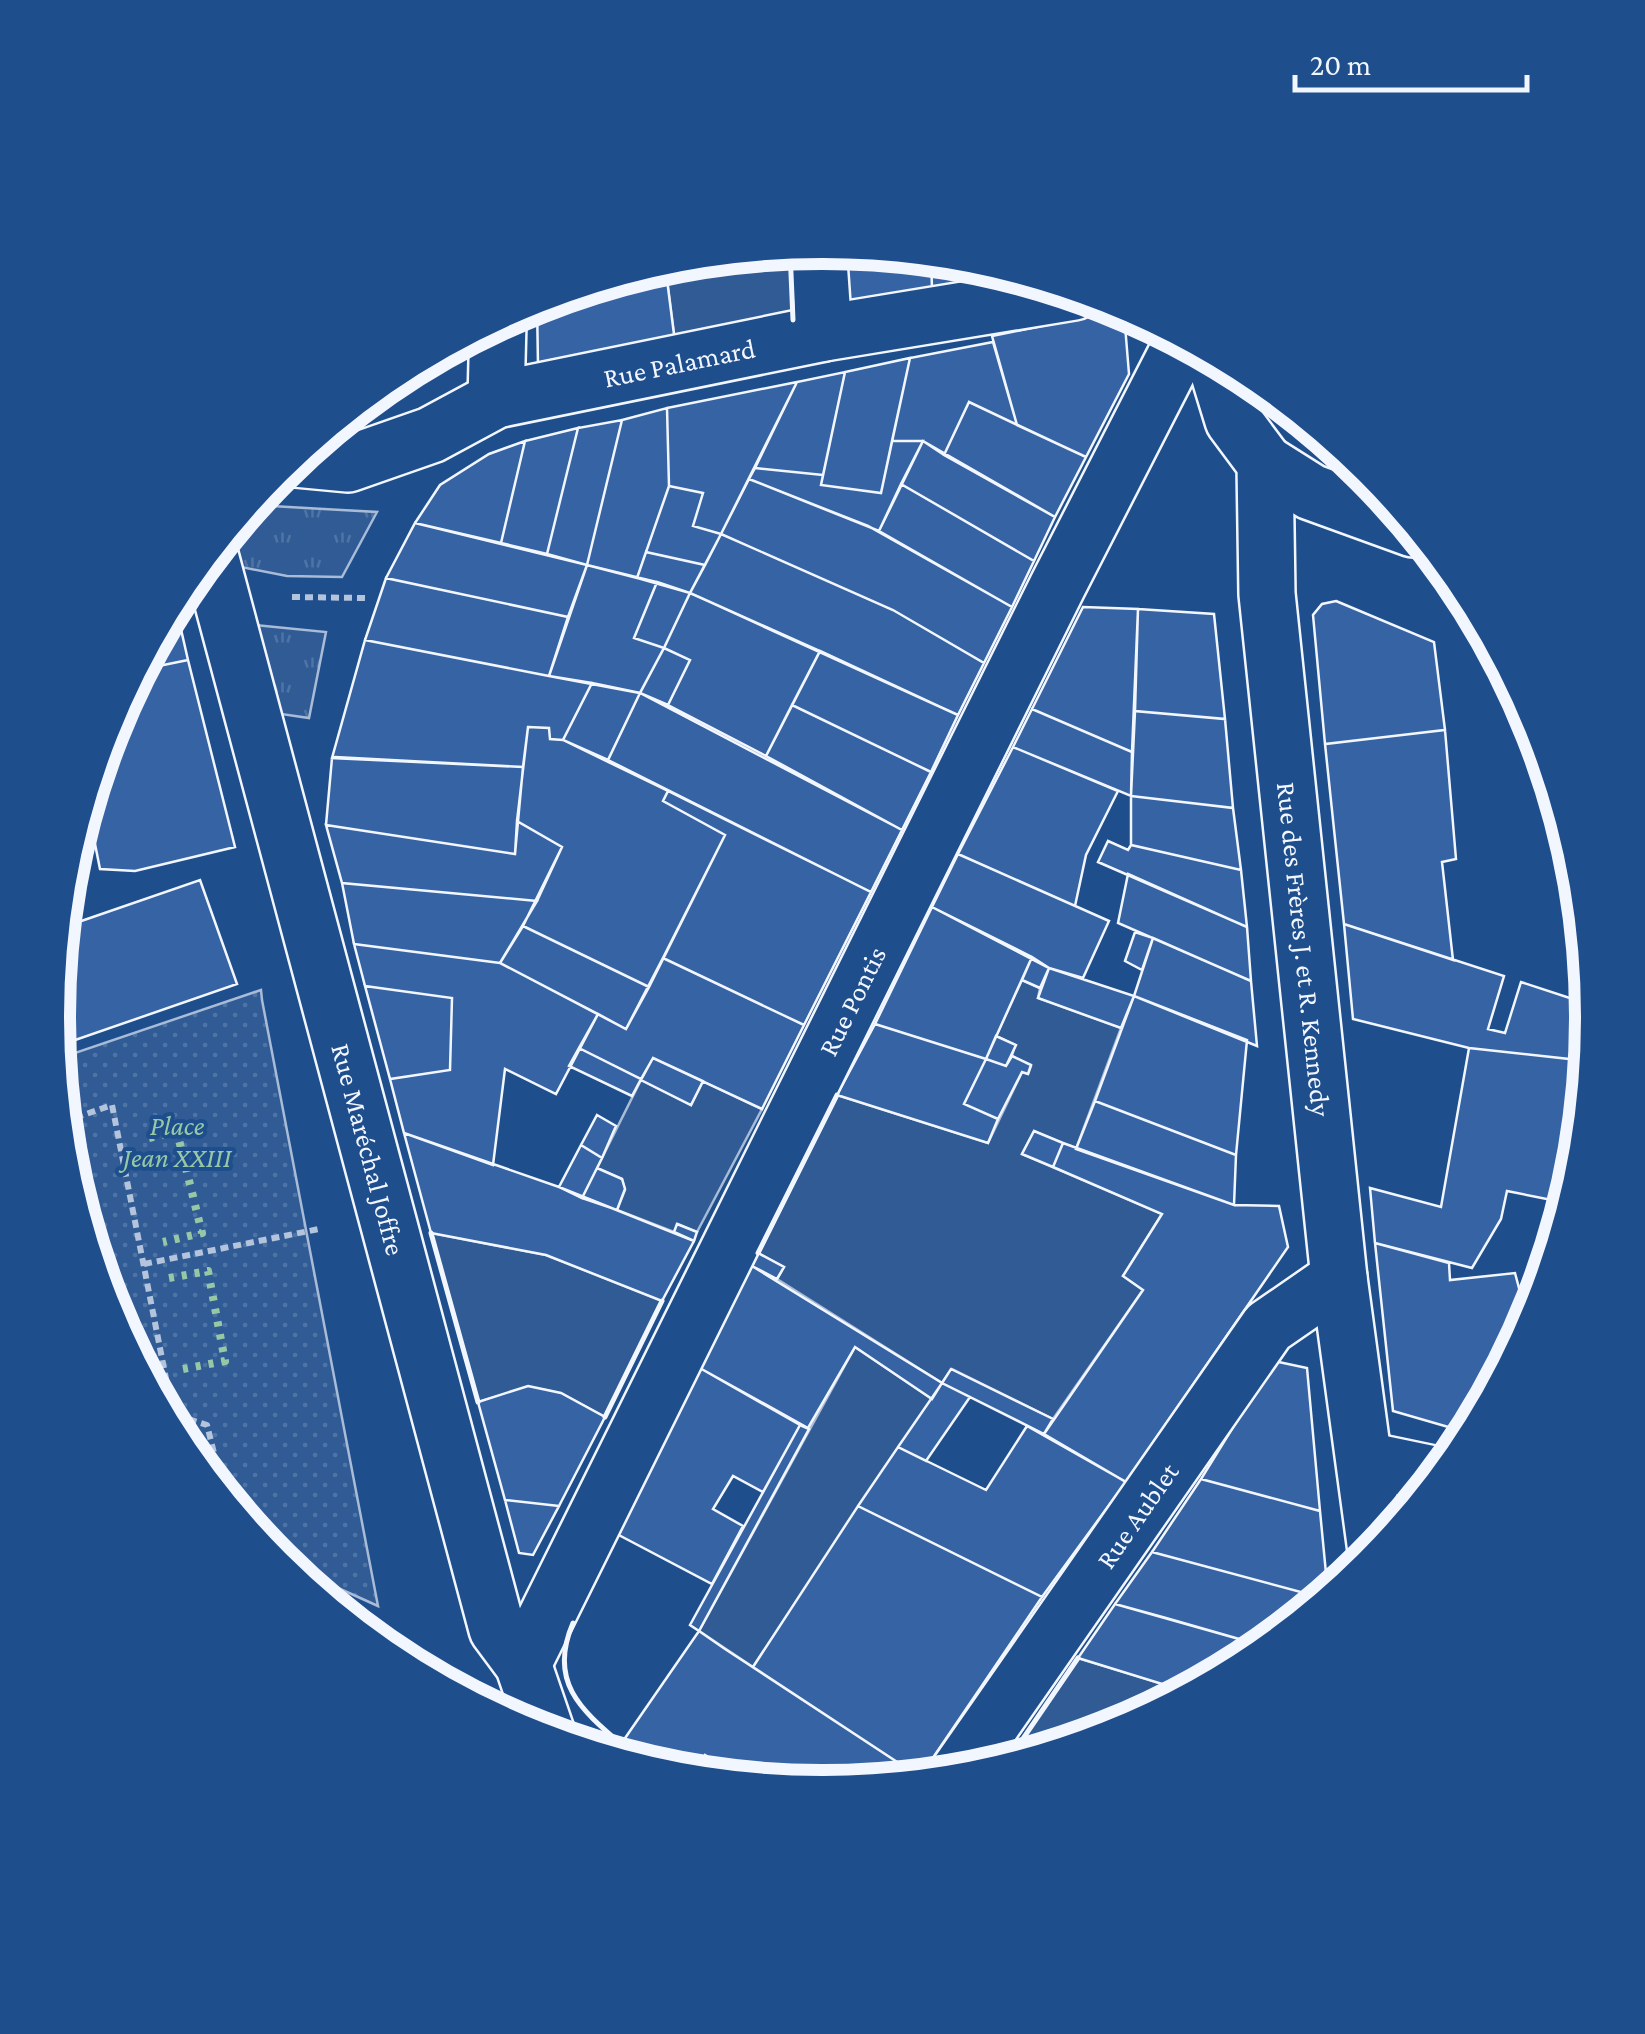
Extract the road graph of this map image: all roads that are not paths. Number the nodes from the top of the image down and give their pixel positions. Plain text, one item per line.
1 (819, 264) edge
2 (1041, 297) edge
3 (824, 332) junction
4 (498, 339) edge
5 (1177, 354) edge
6 (1220, 378) edge
7 (496, 400) junction
8 (316, 460) edge
9 (1265, 463) junction
10 (1386, 519) edge
11 (215, 574) edge
12 (1340, 1278) junction
13 (1366, 1460) junction
14 (1421, 1472) edge
15 (1374, 1529) edge
16 (523, 1664) junction
17 (540, 1714) edge
18 (969, 1755) edge

1 - 3 street
2 - 3 street, Rue Palamard
3 - 7 street, Rue Palamard
4 - 7 street
5 - 16 street, Rue Pontis
6 - 9 street
7 - 8 street, Rue Palamard
9 - 10 street
9 - 12 street, Rue des Frères J. et R. Kennedy
11 - 16 street, Rue Maréchal Joffre
12 - 13 street, Rue des Frères J. et R. Kennedy
12 - 18 street, Rue Aublet
13 - 14 street
13 - 15 street, Rue des Frères J. et R. Kennedy
16 - 17 street, Rue Maréchal Joffre

